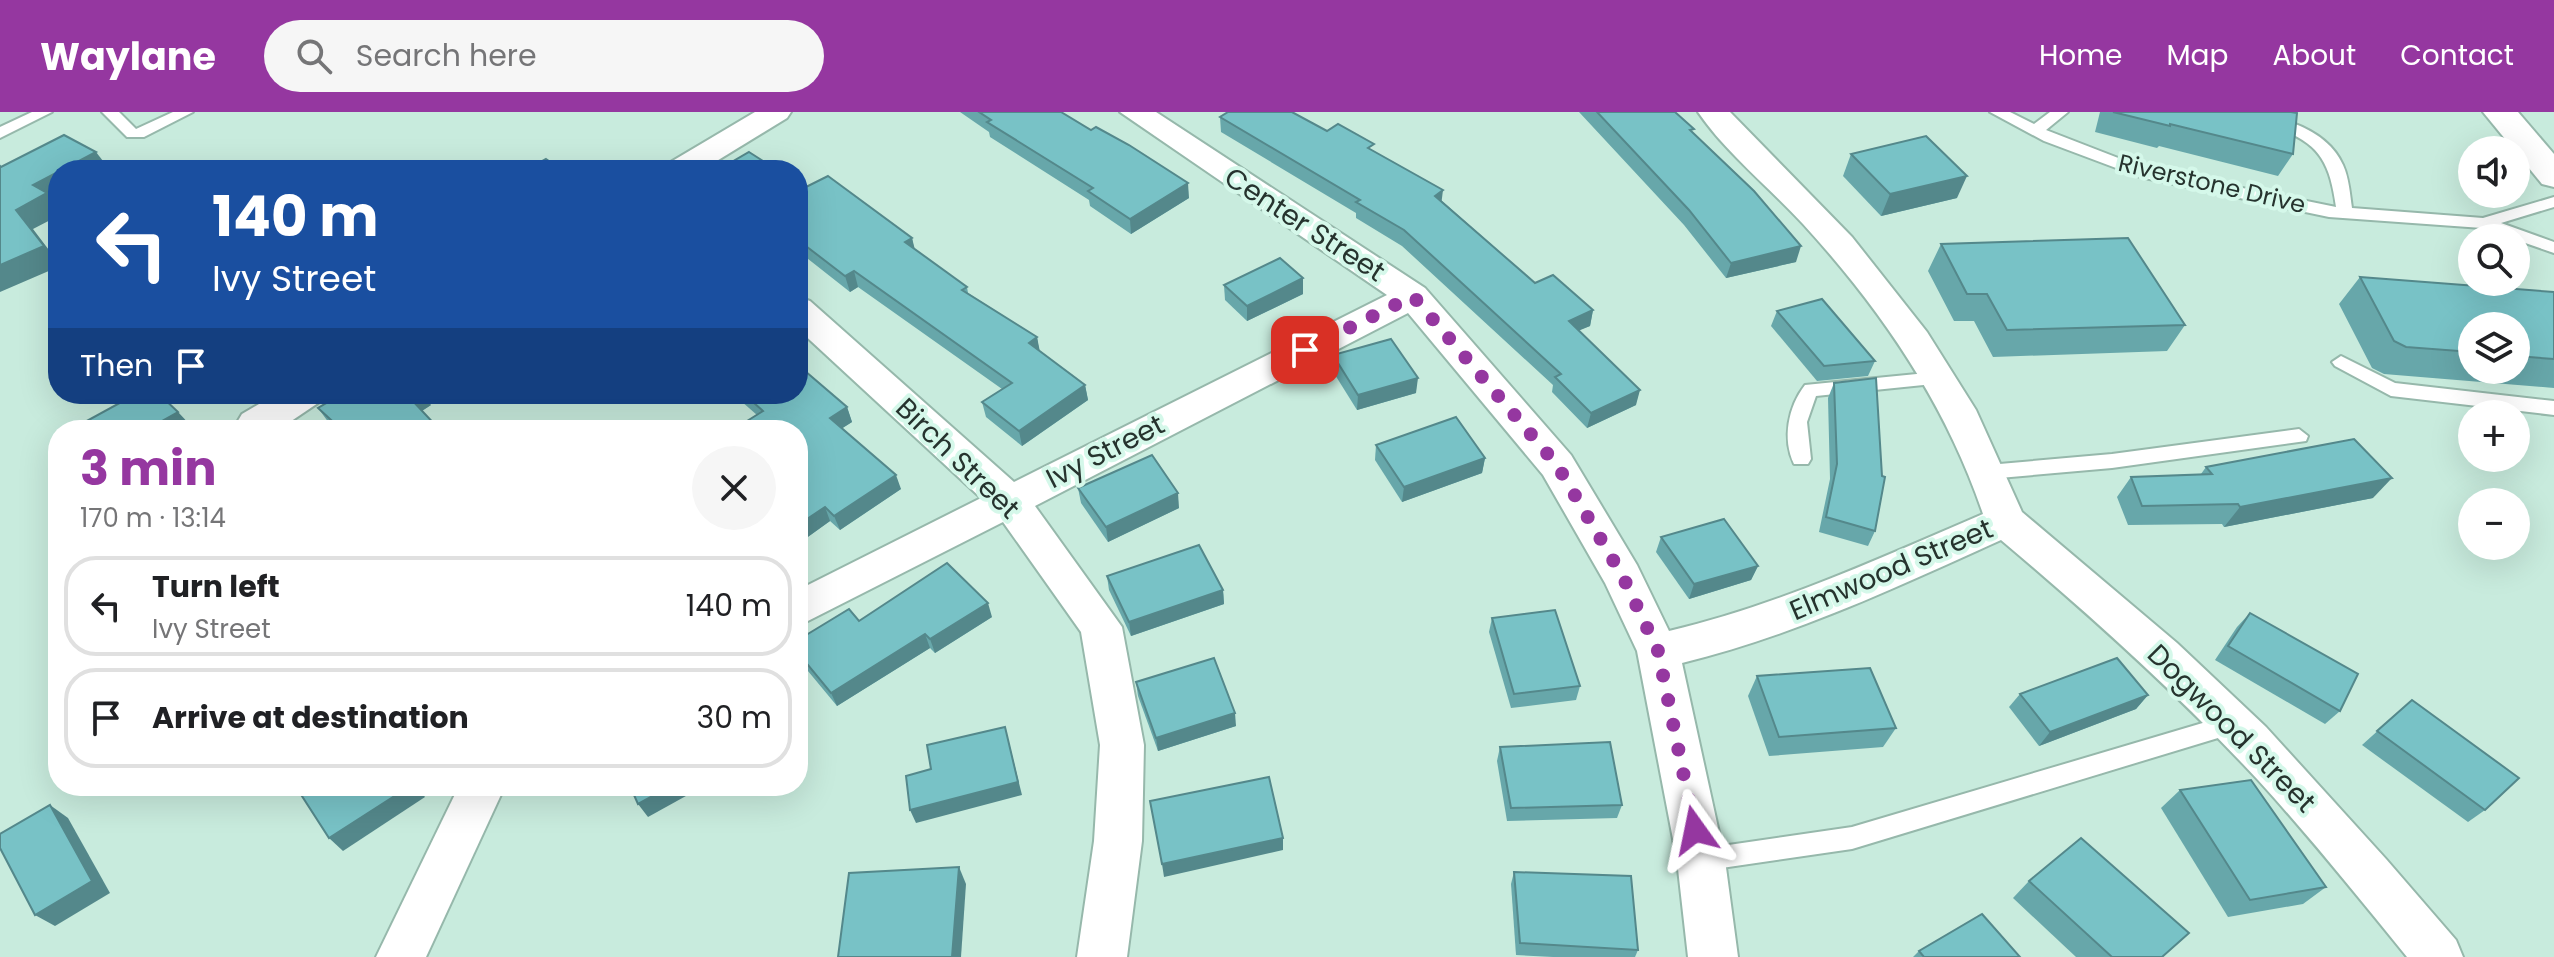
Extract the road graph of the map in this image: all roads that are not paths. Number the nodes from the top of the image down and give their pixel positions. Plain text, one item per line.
1 (44, 112) edge
2 (110, 112) edge
3 (185, 112) edge
4 (776, 112) edge
5 (1135, 112) edge
6 (1713, 112) edge
7 (1998, 112) edge
8 (2060, 112) edge
9 (2235, 112) edge
10 (2500, 112) edge
11 (2035, 131) junction
12 (0, 133) edge
13 (697, 160) edge
14 (2554, 176) edge
15 (2554, 202) edge
16 (2345, 213) junction
17 (2484, 223) junction
18 (2554, 248) edge
19 (1413, 296) junction
20 (808, 318) edge
21 (2341, 362) dead end
22 (1937, 378) junction
23 (288, 404) edge
24 (2554, 408) edge
25 (262, 420) edge
26 (2299, 436) dead end
27 (1801, 459) dead end
28 (1988, 472) junction
29 (1009, 500) junction
30 (2005, 521) junction
31 (808, 604) edge
32 (1658, 651) junction
33 (2233, 724) junction
34 (477, 796) edge
35 (1701, 860) junction
36 (401, 957) edge
37 (1102, 957) edge
38 (1713, 957) edge
39 (2438, 957) edge

1 - 12 lane
2 - 3 lane
4 - 13 street
5 - 19 street, Center Street
6 - 22 street, Elmwood Street
7 - 11 lane, Riverstone Drive
8 - 11 lane
9 - 16 lane, Riverstone Drive
10 - 14 main road
11 - 16 lane, Riverstone Drive
15 - 17 lane, Riverstone Drive
16 - 17 lane, Riverstone Drive
17 - 18 lane, Riverstone Drive
19 - 29 street, Ivy Street
19 - 32 street, Center Street
20 - 29 street, Birch Street
21 - 24 lane
22 - 27 lane
22 - 28 street, Elmwood Street
23 - 25 street
26 - 28 lane
28 - 30 street, Elmwood Street
29 - 31 street, Ivy Street
29 - 37 street, Birch Street
30 - 32 street, Elmwood Street
30 - 33 street, Dogwood Street
32 - 35 street, Center Street
33 - 35 lane
33 - 39 street, Dogwood Street
34 - 36 street
35 - 38 street, Center Street

